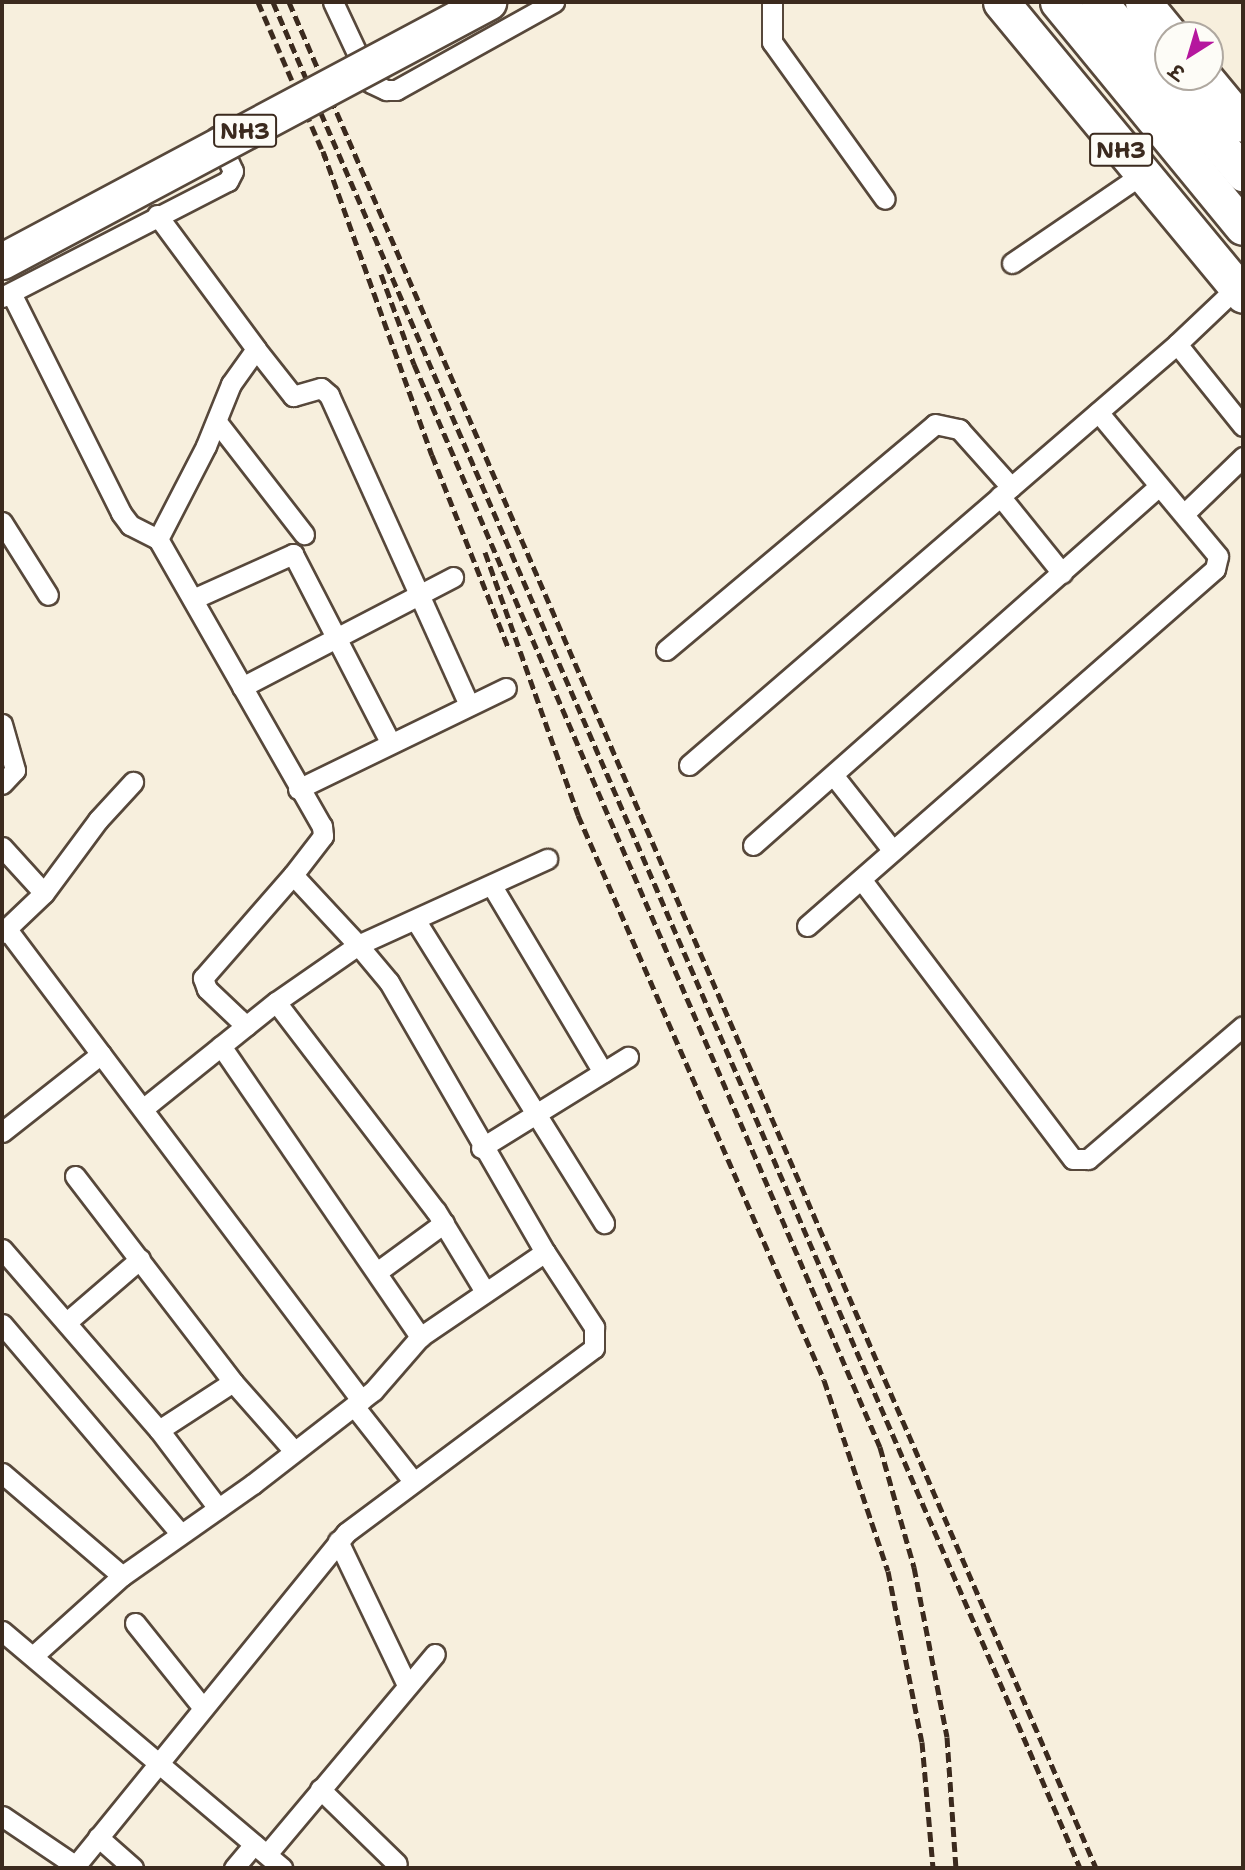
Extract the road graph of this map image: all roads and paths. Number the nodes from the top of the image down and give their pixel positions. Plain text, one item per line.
1 (333, 2) edge
2 (488, 2) edge
3 (554, 2) edge
4 (772, 2) edge
5 (1001, 2) edge
6 (1058, 2) edge
7 (1099, 2) edge
8 (1143, 2) edge
9 (1159, 21) edge
10 (1216, 91) edge
11 (1243, 124) edge
12 (1243, 173) edge
13 (1142, 175) junction
14 (885, 199) dead end
15 (157, 215) junction
16 (1243, 227) edge
17 (2, 244) edge
18 (1012, 263) dead end
19 (5, 284) edge
20 (1240, 291) edge
21 (1177, 344) junction
22 (256, 349) junction
23 (1098, 412) junction
24 (217, 422) junction
25 (1243, 426) edge
26 (1243, 457) edge
27 (1159, 486) junction
28 (1006, 492) junction
29 (1185, 513) junction
30 (2, 522) edge
31 (304, 534) dead end
32 (158, 539) junction
33 (1062, 573) junction
34 (453, 577) dead end
35 (48, 595) dead end
36 (417, 597) junction
37 (193, 599) junction
38 (335, 638) junction
39 (666, 650) dead end
40 (242, 687) junction
41 (506, 688) dead end
42 (468, 704) junction
43 (2, 724) edge
44 (390, 743) junction
45 (689, 765) dead end
46 (834, 776) junction
47 (133, 782) dead end
48 (2, 784) edge
49 (298, 789) junction
50 (753, 845) dead end
51 (2, 847) edge
52 (892, 851) junction
53 (547, 859) dead end
54 (293, 875) junction
55 (861, 879) junction
56 (492, 886) junction
57 (44, 893) junction
58 (416, 921) junction
59 (807, 926) dead end
60 (4, 931) edge
61 (358, 945) junction
62 (276, 1002) junction
63 (246, 1026) junction
64 (1243, 1026) edge
65 (221, 1046) junction
66 (101, 1054) junction
67 (628, 1057) dead end
68 (603, 1072) junction
69 (144, 1108) junction
70 (537, 1113) junction
71 (2, 1132) edge
72 (481, 1148) junction
73 (75, 1176) dead end
74 (444, 1223) junction
75 (604, 1223) dead end
76 (2, 1249) edge
77 (545, 1252) junction
78 (140, 1259) junction
79 (377, 1272) junction
80 (485, 1290) junction
81 (68, 1321) junction
82 (2, 1324) edge
83 (420, 1337) junction
84 (233, 1382) junction
85 (357, 1403) junction
86 (159, 1430) junction
87 (294, 1451) junction
88 (2, 1473) edge
89 (413, 1481) junction
90 (218, 1508) junction
91 (179, 1532) junction
92 (338, 1541) junction
93 (122, 1576) junction
94 (135, 1623) dead end
95 (2, 1631) edge
96 (435, 1654) dead end
97 (33, 1656) junction
98 (406, 1683) junction
99 (203, 1708) junction
100 (156, 1763) junction
101 (320, 1789) junction
102 (2, 1816) edge
103 (98, 1838) junction
104 (260, 1849) junction
105 (397, 1864) dead end
106 (75, 1867) edge
107 (133, 1868) edge
108 (234, 1868) edge
109 (282, 1868) edge

1 - 3 street
2 - 19 highway, NH3, bridge
4 - 14 street
5 - 13 highway, NH3
6 - 16 highway
7 - 12 highway
8 - 9 highway
10 - 11 highway
13 - 18 street
13 - 20 highway, NH3
15 - 17 street
15 - 19 street
15 - 22 street
19 - 32 street
20 - 21 street
21 - 23 street
21 - 25 street
22 - 24 street
22 - 36 street
23 - 27 street
23 - 28 street
24 - 31 street
24 - 32 street
26 - 29 street
27 - 29 street
27 - 33 street
28 - 33 street
28 - 39 street
28 - 45 street
29 - 52 street
30 - 35 street
32 - 37 street
33 - 46 street
34 - 36 street
36 - 38 street
36 - 42 street
37 - 38 street
37 - 40 street
38 - 40 street
38 - 44 street
40 - 49 street
41 - 42 street
42 - 44 street
43 - 48 street
44 - 49 street
46 - 50 street
46 - 52 street
47 - 57 street
49 - 54 street
51 - 57 street
52 - 55 street
53 - 56 street
54 - 61 street
54 - 63 street
55 - 59 street
55 - 64 street
56 - 58 street
56 - 68 street
57 - 60 street
58 - 61 street
58 - 70 street
60 - 66 street
61 - 62 street
61 - 72 street
62 - 63 street
62 - 74 street
63 - 65 street
65 - 69 street
65 - 79 street
66 - 69 street
66 - 71 street
67 - 68 street
68 - 70 street
69 - 85 street
70 - 72 street
70 - 75 street
72 - 77 street
73 - 78 street
74 - 79 street
74 - 80 street
76 - 81 street
77 - 80 street
77 - 89 street
78 - 81 street
78 - 84 street
79 - 83 street
80 - 83 street
81 - 86 street
82 - 91 street
83 - 85 street
84 - 86 street
84 - 87 street
85 - 87 street
85 - 89 street
86 - 90 street
87 - 90 street
88 - 93 street
89 - 92 street
90 - 91 street
91 - 93 street
92 - 98 street
92 - 99 street
93 - 97 street
94 - 99 street
95 - 97 street
96 - 98 street
97 - 100 street
98 - 101 street
99 - 100 street
100 - 103 street
100 - 104 street
101 - 104 street
101 - 105 street
102 - 106 street
103 - 106 street
103 - 107 street
104 - 108 street
104 - 109 street

